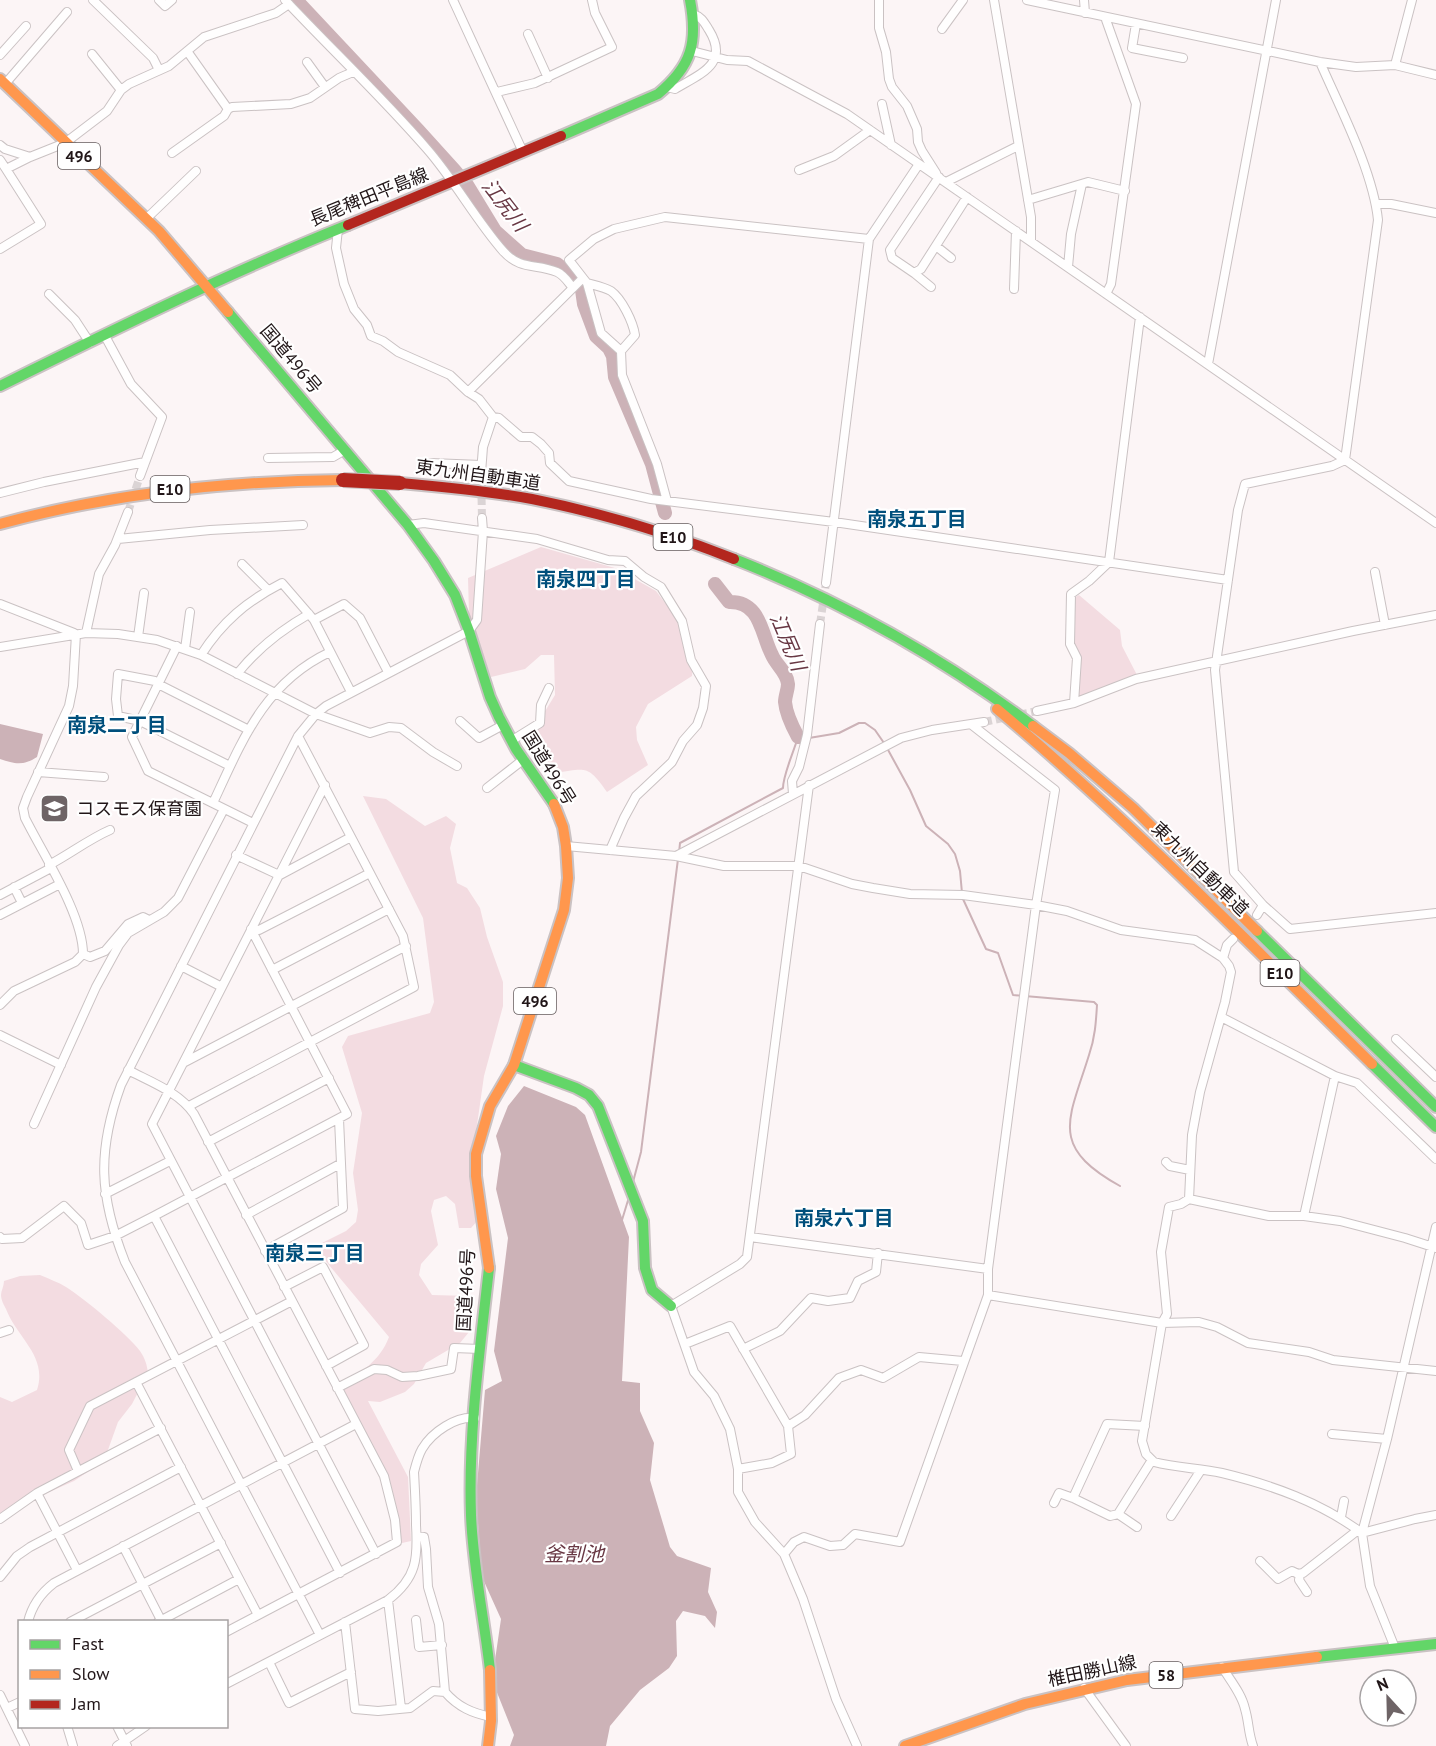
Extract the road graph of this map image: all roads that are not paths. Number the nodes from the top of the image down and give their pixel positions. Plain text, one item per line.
1 (93, 0) edge
2 (159, 0) edge
3 (172, 0) edge
4 (453, 0) edge
5 (592, 0) edge
6 (879, 0) edge
7 (963, 0) edge
8 (994, 0) edge
9 (1027, 0) edge
10 (1084, 0) edge
11 (1276, 0) edge
12 (1412, 0) edge
13 (287, 2) edge
14 (692, 7) edge
15 (68, 12) dead end
16 (1085, 13) junction
17 (1105, 17) junction
18 (1136, 24) junction
19 (26, 26) dead end
20 (942, 29) dead end
21 (528, 34) dead end
22 (1266, 50) junction
23 (187, 51) junction
24 (692, 51) junction
25 (92, 54) dead end
26 (0, 55) edge
27 (716, 57) junction
28 (1183, 58) dead end
29 (307, 62) dead end
30 (1320, 62) junction
31 (1395, 65) junction
32 (159, 70) junction
33 (353, 72) junction
34 (1436, 75) edge
35 (548, 78) junction
36 (2, 82) edge
37 (325, 87) junction
38 (668, 87) junction
39 (121, 90) junction
40 (497, 92) junction
41 (882, 104) dead end
42 (228, 109) junction
43 (870, 130) junction
44 (65, 143) junction
45 (0, 145) edge
46 (891, 145) junction
47 (1018, 146) junction
48 (523, 152) junction
49 (172, 153) dead end
50 (30, 157) junction
51 (0, 160) edge
52 (920, 164) junction
53 (6, 169) junction
54 (799, 170) dead end
55 (196, 171) dead end
56 (942, 179) junction
57 (460, 180) junction
58 (1082, 184) junction
59 (1125, 190) junction
60 (967, 197) junction
61 (1028, 200) junction
62 (1377, 204) junction
63 (1435, 210) edge
64 (146, 219) junction
65 (338, 229) junction
66 (1016, 231) junction
67 (869, 239) junction
68 (1031, 241) junction
69 (936, 246) junction
70 (0, 249) edge
71 (951, 258) dead end
72 (1068, 267) junction
73 (914, 273) junction
74 (585, 280) junction
75 (207, 285) junction
76 (931, 287) dead end
77 (573, 288) junction
78 (1014, 289) dead end
79 (49, 294) dead end
80 (1106, 294) junction
81 (1140, 317) junction
82 (105, 336) junction
83 (90, 343) junction
84 (621, 351) junction
85 (1208, 364) junction
86 (1, 383) edge
87 (468, 392) junction
88 (492, 417) junction
89 (345, 450) junction
90 (268, 458) dead end
91 (1345, 460) junction
92 (145, 462) junction
93 (431, 463) dead end
94 (140, 476) tunnel mouth
95 (0, 493) edge
96 (667, 501) junction
97 (128, 512) tunnel mouth
98 (482, 518) tunnel mouth
99 (834, 522) junction
100 (1436, 523) edge
101 (0, 524) edge
102 (303, 525) dead end
103 (408, 525) junction
104 (483, 531) junction
105 (118, 539) junction
106 (1109, 562) junction
107 (242, 564) dead end
108 (1376, 572) dead end
109 (1228, 580) junction
110 (826, 583) tunnel mouth
111 (268, 590) junction
112 (144, 593) dead end
113 (0, 604) edge
114 (190, 612) dead end
115 (1436, 615) edge
116 (312, 617) junction
117 (820, 624) tunnel mouth
118 (1385, 625) junction
119 (469, 631) junction
120 (86, 633) junction
121 (76, 634) junction
122 (138, 637) junction
123 (0, 647) edge
124 (181, 647) junction
125 (330, 652) junction
126 (924, 654) junction
127 (201, 655) junction
128 (1216, 662) junction
129 (388, 672) junction
130 (237, 674) junction
131 (158, 684) junction
132 (549, 688) dead end
133 (351, 692) junction
134 (274, 693) junction
135 (1074, 703) junction
136 (1038, 711) tunnel mouth
137 (316, 714) junction
138 (140, 721) junction
139 (460, 721) dead end
140 (984, 722) tunnel mouth
141 (503, 724) junction
142 (972, 725) junction
143 (249, 730) junction
144 (298, 736) junction
145 (511, 741) junction
146 (524, 759) junction
147 (230, 766) junction
148 (457, 766) dead end
149 (38, 772) junction
150 (104, 777) dead end
151 (325, 785) junction
152 (809, 785) junction
153 (487, 788) dead end
154 (793, 794) junction
155 (213, 803) junction
156 (224, 809) junction
157 (253, 823) junction
158 (110, 830) dead end
159 (351, 837) junction
160 (566, 846) junction
161 (610, 850) junction
162 (236, 855) junction
163 (676, 856) junction
164 (50, 866) junction
165 (799, 866) junction
166 (370, 873) junction
167 (279, 875) junction
168 (60, 884) junction
169 (14, 887) junction
170 (0, 895) edge
171 (22, 903) junction
172 (1036, 905) junction
173 (1263, 905) junction
174 (389, 909) junction
175 (1436, 913) edge
176 (0, 915) edge
177 (1257, 915) dead end
178 (149, 920) junction
179 (251, 929) junction
180 (1233, 939) dead end
181 (406, 946) junction
182 (83, 954) junction
183 (1223, 958) junction
184 (181, 966) junction
185 (272, 970) junction
186 (222, 987) junction
187 (0, 1005) edge
188 (292, 1007) junction
189 (1221, 1017) junction
190 (0, 1035) edge
191 (1396, 1039) dead end
192 (310, 1042) junction
193 (184, 1062) junction
194 (61, 1065) junction
195 (514, 1065) junction
196 (128, 1070) junction
197 (1335, 1076) junction
198 (1436, 1077) edge
199 (329, 1078) junction
200 (169, 1091) junction
201 (189, 1106) junction
202 (1436, 1107) edge
203 (339, 1119) junction
204 (34, 1124) dead end
205 (1436, 1128) edge
206 (208, 1142) junction
207 (1436, 1159) edge
208 (170, 1161) junction
209 (1166, 1162) dead end
210 (340, 1164) junction
211 (1190, 1170) junction
212 (226, 1178) junction
213 (105, 1194) junction
214 (190, 1197) junction
215 (1189, 1199) junction
216 (246, 1215) junction
217 (154, 1216) junction
218 (1304, 1216) junction
219 (1436, 1227) edge
220 (115, 1236) junction
221 (0, 1237) edge
222 (750, 1237) junction
223 (1434, 1248) edge
224 (265, 1251) junction
225 (878, 1253) junction
226 (988, 1269) junction
227 (284, 1287) junction
228 (988, 1295) junction
229 (292, 1301) junction
230 (671, 1306) junction
231 (254, 1321) junction
232 (1162, 1323) junction
233 (9, 1329) dead end
234 (0, 1333) edge
235 (218, 1339) junction
236 (685, 1344) junction
237 (480, 1349) junction
238 (743, 1349) junction
239 (177, 1361) junction
240 (963, 1361) junction
241 (326, 1366) junction
242 (1402, 1368) junction
243 (1436, 1371) edge
244 (136, 1382) junction
245 (337, 1388) junction
246 (475, 1418) junction
247 (356, 1424) junction
248 (788, 1426) junction
249 (1145, 1426) junction
250 (161, 1428) junction
251 (1332, 1434) dead end
252 (1387, 1439) junction
253 (319, 1444) junction
254 (1152, 1460) junction
255 (282, 1463) junction
256 (181, 1467) junction
257 (738, 1469) junction
258 (1201, 1470) junction
259 (78, 1471) junction
260 (242, 1484) junction
261 (37, 1493) junction
262 (1073, 1498) junction
263 (1344, 1501) dead end
264 (1054, 1503) dead end
265 (201, 1505) junction
266 (1118, 1514) junction
267 (1436, 1515) edge
268 (1171, 1516) dead end
269 (1341, 1517) junction
270 (0, 1519) edge
271 (1137, 1527) dead end
272 (1360, 1531) junction
273 (57, 1532) junction
274 (417, 1536) junction
275 (220, 1543) junction
276 (123, 1546) junction
277 (376, 1554) junction
278 (784, 1554) junction
279 (1260, 1561) dead end
280 (77, 1570) junction
281 (340, 1573) junction
282 (1300, 1574) junction
283 (0, 1577) edge
284 (239, 1579) junction
285 (143, 1584) junction
286 (1306, 1592) dead end
287 (299, 1594) junction
288 (388, 1600) junction
289 (258, 1615) junction
290 (29, 1620) edge
291 (74, 1620) edge
292 (160, 1620) edge
293 (162, 1620) edge
294 (416, 1620) dead end
295 (345, 1622) junction
296 (228, 1631) edge
297 (320, 1635) junction
298 (1436, 1644) edge
299 (442, 1645) junction
300 (1395, 1648) junction
301 (269, 1662) junction
302 (1222, 1667) junction
303 (351, 1672) junction
304 (228, 1683) edge
305 (1084, 1689) junction
306 (445, 1692) junction
307 (0, 1695) edge
308 (18, 1703) edge
309 (7, 1708) junction
310 (401, 1708) junction
311 (491, 1717) junction
312 (68, 1728) edge
313 (118, 1728) edge
314 (144, 1728) edge
315 (125, 1743) edge
316 (25, 1746) edge
317 (73, 1746) edge
318 (117, 1746) edge
319 (488, 1746) edge
320 (857, 1746) edge
321 (905, 1746) edge
322 (1126, 1746) edge
323 (1253, 1746) edge

1 - 32 street
2 - 3 street
4 - 40 street
5 - 35 street
6 - 56 street
7 - 20 street
8 - 47 street
9 - 16 street
10 - 16 street
11 - 22 street
12 - 31 street
13 - 23 street
13 - 33 street
14 - 24 main road, 長尾稗田平島線
14 - 27 street
15 - 36 street
16 - 17 street
17 - 18 street
17 - 59 street
18 - 22 street
18 - 28 street
19 - 26 street
21 - 35 street
22 - 30 street
22 - 85 street
23 - 32 street
23 - 42 street
24 - 27 street
24 - 38 main road, 長尾稗田平島線
25 - 39 street
27 - 38 street
27 - 43 street
29 - 37 street
30 - 31 street
30 - 62 street
31 - 34 street
32 - 39 street
33 - 37 street
33 - 57 street
35 - 40 street
36 - 44 main road, 国道496号 / 496
37 - 42 street
38 - 48 main road, 長尾稗田平島線
39 - 44 street
40 - 48 street
41 - 46 street
42 - 49 street
43 - 46 street
43 - 54 street
44 - 50 street
44 - 64 main road, 国道496号 / 496
45 - 50 street
46 - 52 street
47 - 56 street
47 - 61 street
48 - 57 main road, 長尾稗田平島線
50 - 53 street
51 - 53 street
52 - 56 street
52 - 67 street
53 - 70 street
55 - 64 street
56 - 60 street
56 - 73 street
57 - 65 main road, 長尾稗田平島線
57 - 77 street
58 - 59 street
58 - 61 street
58 - 72 street
59 - 80 street
60 - 66 street
60 - 69 street
61 - 68 street
62 - 63 street
62 - 91 street
64 - 75 main road, 国道496号 / 496
65 - 75 main road, 長尾稗田平島線
65 - 87 street
66 - 68 street
66 - 78 street
67 - 74 street
67 - 99 street
68 - 72 street
69 - 71 street
69 - 73 street
72 - 80 street
73 - 76 street
74 - 77 street
74 - 84 street
74 - 84 street
75 - 82 main road, 長尾稗田平島線
75 - 89 main road, 国道496号 / 496
77 - 87 street
79 - 83 street
80 - 81 street
81 - 85 street
81 - 106 street
82 - 83 main road, 長尾稗田平島線
82 - 92 street
83 - 86 main road, 長尾稗田平島線
84 - 96 street
85 - 91 street
87 - 88 street
88 - 93 street
88 - 96 street
89 - 90 street
89 - 103 main road, 国道496号 / 496
91 - 100 street
91 - 109 street
92 - 94 street
92 - 95 street
96 - 99 street
97 - 105 street
98 - 104 street
99 - 106 street
99 - 110 street
101 - 126 main road, 東九州自動車道 / E10, bridge
102 - 105 street
103 - 104 street
103 - 119 main road, 国道496号 / 496
104 - 119 street
104 - 161 street
105 - 120 street
106 - 109 street
106 - 135 street
107 - 111 street
108 - 118 street
109 - 128 street
111 - 116 street
111 - 127 street
112 - 122 street
113 - 121 street
114 - 124 street
115 - 118 street
116 - 125 street
116 - 129 street
116 - 130 street
117 - 154 street
118 - 128 street
119 - 129 street
119 - 141 main road, 国道496号 / 496
120 - 121 street
120 - 122 street
121 - 123 street
121 - 149 street
122 - 124 street
124 - 127 street
124 - 131 street
125 - 133 street
125 - 134 street
126 - 202 main road, 東九州自動車道 / E10
126 - 205 main road, 東九州自動車道 / E10
127 - 130 street
128 - 135 street
128 - 173 street
129 - 133 street
130 - 134 street
131 - 138 street
131 - 138 street
131 - 143 street
132 - 145 street
133 - 137 street
134 - 137 street
134 - 143 street
135 - 136 street
137 - 144 street
137 - 148 street
138 - 147 street
138 - 155 street
139 - 141 street
140 - 142 street
141 - 145 main road, 国道496号 / 496
142 - 152 street
142 - 172 street
143 - 147 street
144 - 151 street
144 - 157 street
145 - 146 main road, 国道496号 / 496
146 - 153 street
146 - 160 main road, 国道496号 / 496
147 - 155 street
149 - 150 street
149 - 164 street
151 - 159 street
151 - 167 street
152 - 154 street
152 - 165 street
154 - 163 street
155 - 156 street
156 - 157 street
156 - 178 street
157 - 162 street
158 - 164 street
159 - 166 street
159 - 167 street
160 - 161 street
160 - 195 main road, 国道496号 / 496
161 - 163 street
162 - 167 street
162 - 184 street
163 - 165 street
164 - 168 street
164 - 169 street
165 - 172 street
165 - 222 street
166 - 174 street
166 - 179 street
167 - 179 street
168 - 171 street
168 - 182 street
169 - 170 street
169 - 171 street
171 - 176 street
172 - 183 street
172 - 226 street
173 - 175 street
173 - 177 street
174 - 181 street
174 - 185 street
178 - 182 street
178 - 194 street
179 - 185 street
179 - 186 street
180 - 183 street
181 - 188 street
181 - 192 street
182 - 187 street
183 - 189 street
184 - 186 street
184 - 196 street
185 - 188 street
186 - 193 street
188 - 192 street
188 - 193 street
189 - 197 street
189 - 211 street
190 - 194 street
191 - 198 street
192 - 199 street
192 - 201 street
193 - 200 street
194 - 204 street
195 - 230 main road
195 - 237 main road, 国道496号 / 496
196 - 200 street
196 - 213 street
197 - 207 street
197 - 218 street
199 - 203 street
199 - 206 street
200 - 201 street
200 - 208 street
201 - 206 street
203 - 210 street
203 - 212 street
206 - 212 street
208 - 213 street
208 - 214 street
209 - 211 street
210 - 216 street
210 - 224 street
211 - 215 street
212 - 214 street
212 - 216 street
213 - 220 street
214 - 217 street
214 - 231 street
215 - 218 street
215 - 232 street
216 - 224 street
217 - 220 street
217 - 235 street
218 - 223 street
219 - 223 street
220 - 221 street
220 - 239 street
222 - 225 street
222 - 230 street
223 - 242 street
224 - 227 street
225 - 226 street
225 - 238 street
226 - 228 street
227 - 229 street
227 - 241 street
228 - 232 street
228 - 240 street
229 - 231 street
229 - 241 street
230 - 236 street
231 - 235 street
231 - 253 street
232 - 242 street
232 - 249 street
233 - 234 street
235 - 239 street
235 - 255 street
236 - 238 street
236 - 257 street
237 - 245 street
237 - 246 main road, 国道496号 / 496
238 - 248 street
239 - 244 street
239 - 260 street
240 - 248 street
240 - 278 street
241 - 245 street
242 - 243 street
242 - 252 street
244 - 250 street
244 - 259 street
245 - 247 street
246 - 274 street
246 - 311 main road, 国道496号 / 496
247 - 253 street
247 - 277 street
248 - 257 street
249 - 254 street
249 - 262 street
250 - 256 street
250 - 259 street
251 - 252 street
252 - 272 street
253 - 255 street
253 - 277 street
254 - 258 street
254 - 266 street
255 - 260 street
255 - 281 street
256 - 265 street
256 - 273 street
257 - 278 street
258 - 268 street
258 - 269 street
259 - 261 street
260 - 265 street
260 - 287 street
261 - 270 street
261 - 273 street
262 - 264 street
262 - 266 street
263 - 269 street
265 - 275 street
265 - 276 street
266 - 271 street
267 - 272 street
269 - 272 street
272 - 282 street
272 - 300 street
273 - 280 street
273 - 283 street
274 - 288 street
274 - 299 street
275 - 284 street
275 - 285 street
276 - 280 street
276 - 285 street
277 - 281 street
278 - 320 street
279 - 282 street
280 - 290 street
281 - 287 street
282 - 286 street
284 - 289 street
284 - 293 street
285 - 291 street
285 - 292 street
287 - 289 street
287 - 297 street
288 - 295 street
288 - 310 street
289 - 296 street
294 - 299 street
295 - 297 street
295 - 303 street
297 - 301 street
298 - 300 main road, 椎田勝山線 / 58
299 - 306 street
300 - 302 main road, 椎田勝山線 / 58
301 - 303 street
301 - 304 street
302 - 305 main road, 椎田勝山線 / 58
302 - 323 street
303 - 310 street
305 - 321 main road, 椎田勝山線 / 58
305 - 322 street
306 - 310 street
306 - 311 street
307 - 309 street
308 - 309 street
309 - 316 street
311 - 319 main road, 国道496号 / 496
312 - 317 street
313 - 315 street
314 - 315 street
315 - 318 street

